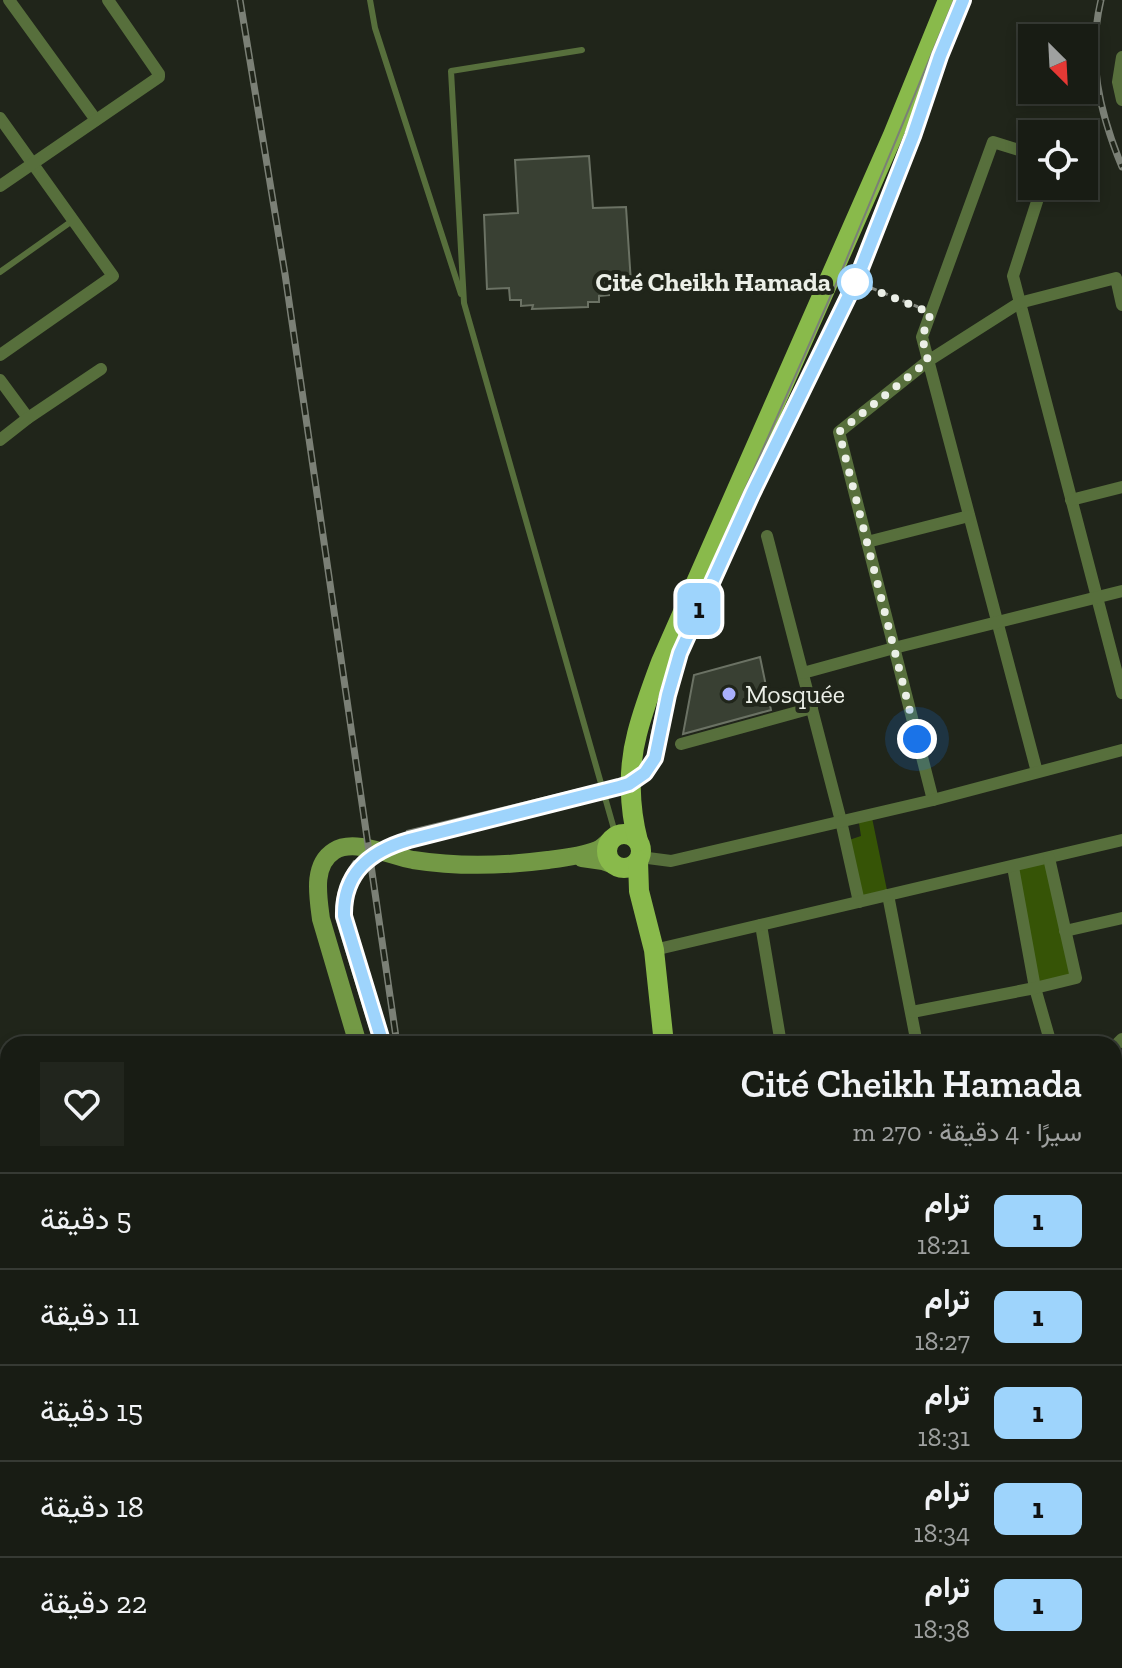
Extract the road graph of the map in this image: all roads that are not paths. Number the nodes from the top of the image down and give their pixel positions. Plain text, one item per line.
1 (9, 0) edge
2 (108, 0) edge
3 (370, 0) edge
4 (948, 0) edge
5 (582, 50) dead end
6 (1122, 57) edge
7 (1120, 84) edge
8 (1122, 100) edge
9 (0, 118) edge
10 (96, 120) junction
11 (1018, 150) edge
12 (33, 163) junction
13 (0, 186) edge
14 (1037, 200) edge
15 (73, 220) junction
16 (0, 272) edge
17 (1119, 277) edge
18 (464, 303) junction
19 (1019, 303) junction
20 (1122, 305) edge
21 (0, 355) edge
22 (928, 361) junction
23 (101, 369) dead end
24 (0, 380) edge
25 (28, 418) junction
26 (0, 440) edge
27 (1122, 487) edge
28 (1071, 500) junction
29 (969, 516) junction
30 (767, 536) dead end
31 (867, 542) junction
32 (1122, 591) edge
33 (1097, 597) junction
34 (997, 622) junction
35 (894, 648) junction
36 (803, 673) junction
37 (1122, 693) edge
38 (812, 708) junction
39 (681, 744) dead end
40 (1122, 750) edge
41 (1037, 772) junction
42 (933, 800) junction
43 (841, 821) junction
44 (1122, 840) edge
45 (626, 847) junction
46 (1049, 858) junction
47 (1013, 867) junction
48 (888, 895) junction
49 (859, 902) junction
50 (1122, 918) edge
51 (761, 925) junction
52 (1065, 931) junction
53 (654, 950) junction
54 (1035, 988) junction
55 (912, 1012) junction
56 (356, 1036) edge
57 (663, 1036) edge
58 (780, 1036) edge
59 (916, 1036) edge
60 (1049, 1036) edge

1 - 10 street
2 - 10 street
3 - 18 lane
4 - 45 main road
5 - 18 lane
6 - 7 street
7 - 8 street
9 - 12 street
10 - 12 street
11 - 22 street
12 - 13 street
12 - 15 street
14 - 19 street
15 - 16 lane
15 - 21 street
17 - 19 street
17 - 20 street
18 - 45 lane
19 - 22 street
19 - 28 street
22 - 29 street
22 - 31 street
23 - 25 street
24 - 25 street
25 - 26 street
27 - 28 street
28 - 33 street
29 - 31 street
29 - 34 street
30 - 36 street
31 - 35 street
32 - 33 street
33 - 34 street
33 - 37 street
34 - 35 street
34 - 41 street
35 - 36 street
35 - 42 street
36 - 38 street
38 - 39 street
38 - 43 street
40 - 41 street
41 - 42 street
42 - 43 street
43 - 45 street
43 - 49 street
44 - 46 street
45 - 53 main road
45 - 56 street
46 - 47 street
46 - 52 street
47 - 48 street
47 - 54 street
48 - 49 street
48 - 55 street
49 - 51 street
50 - 52 street
51 - 53 street
51 - 58 street
52 - 54 street
53 - 57 main road
54 - 55 street
54 - 60 street
55 - 59 street

